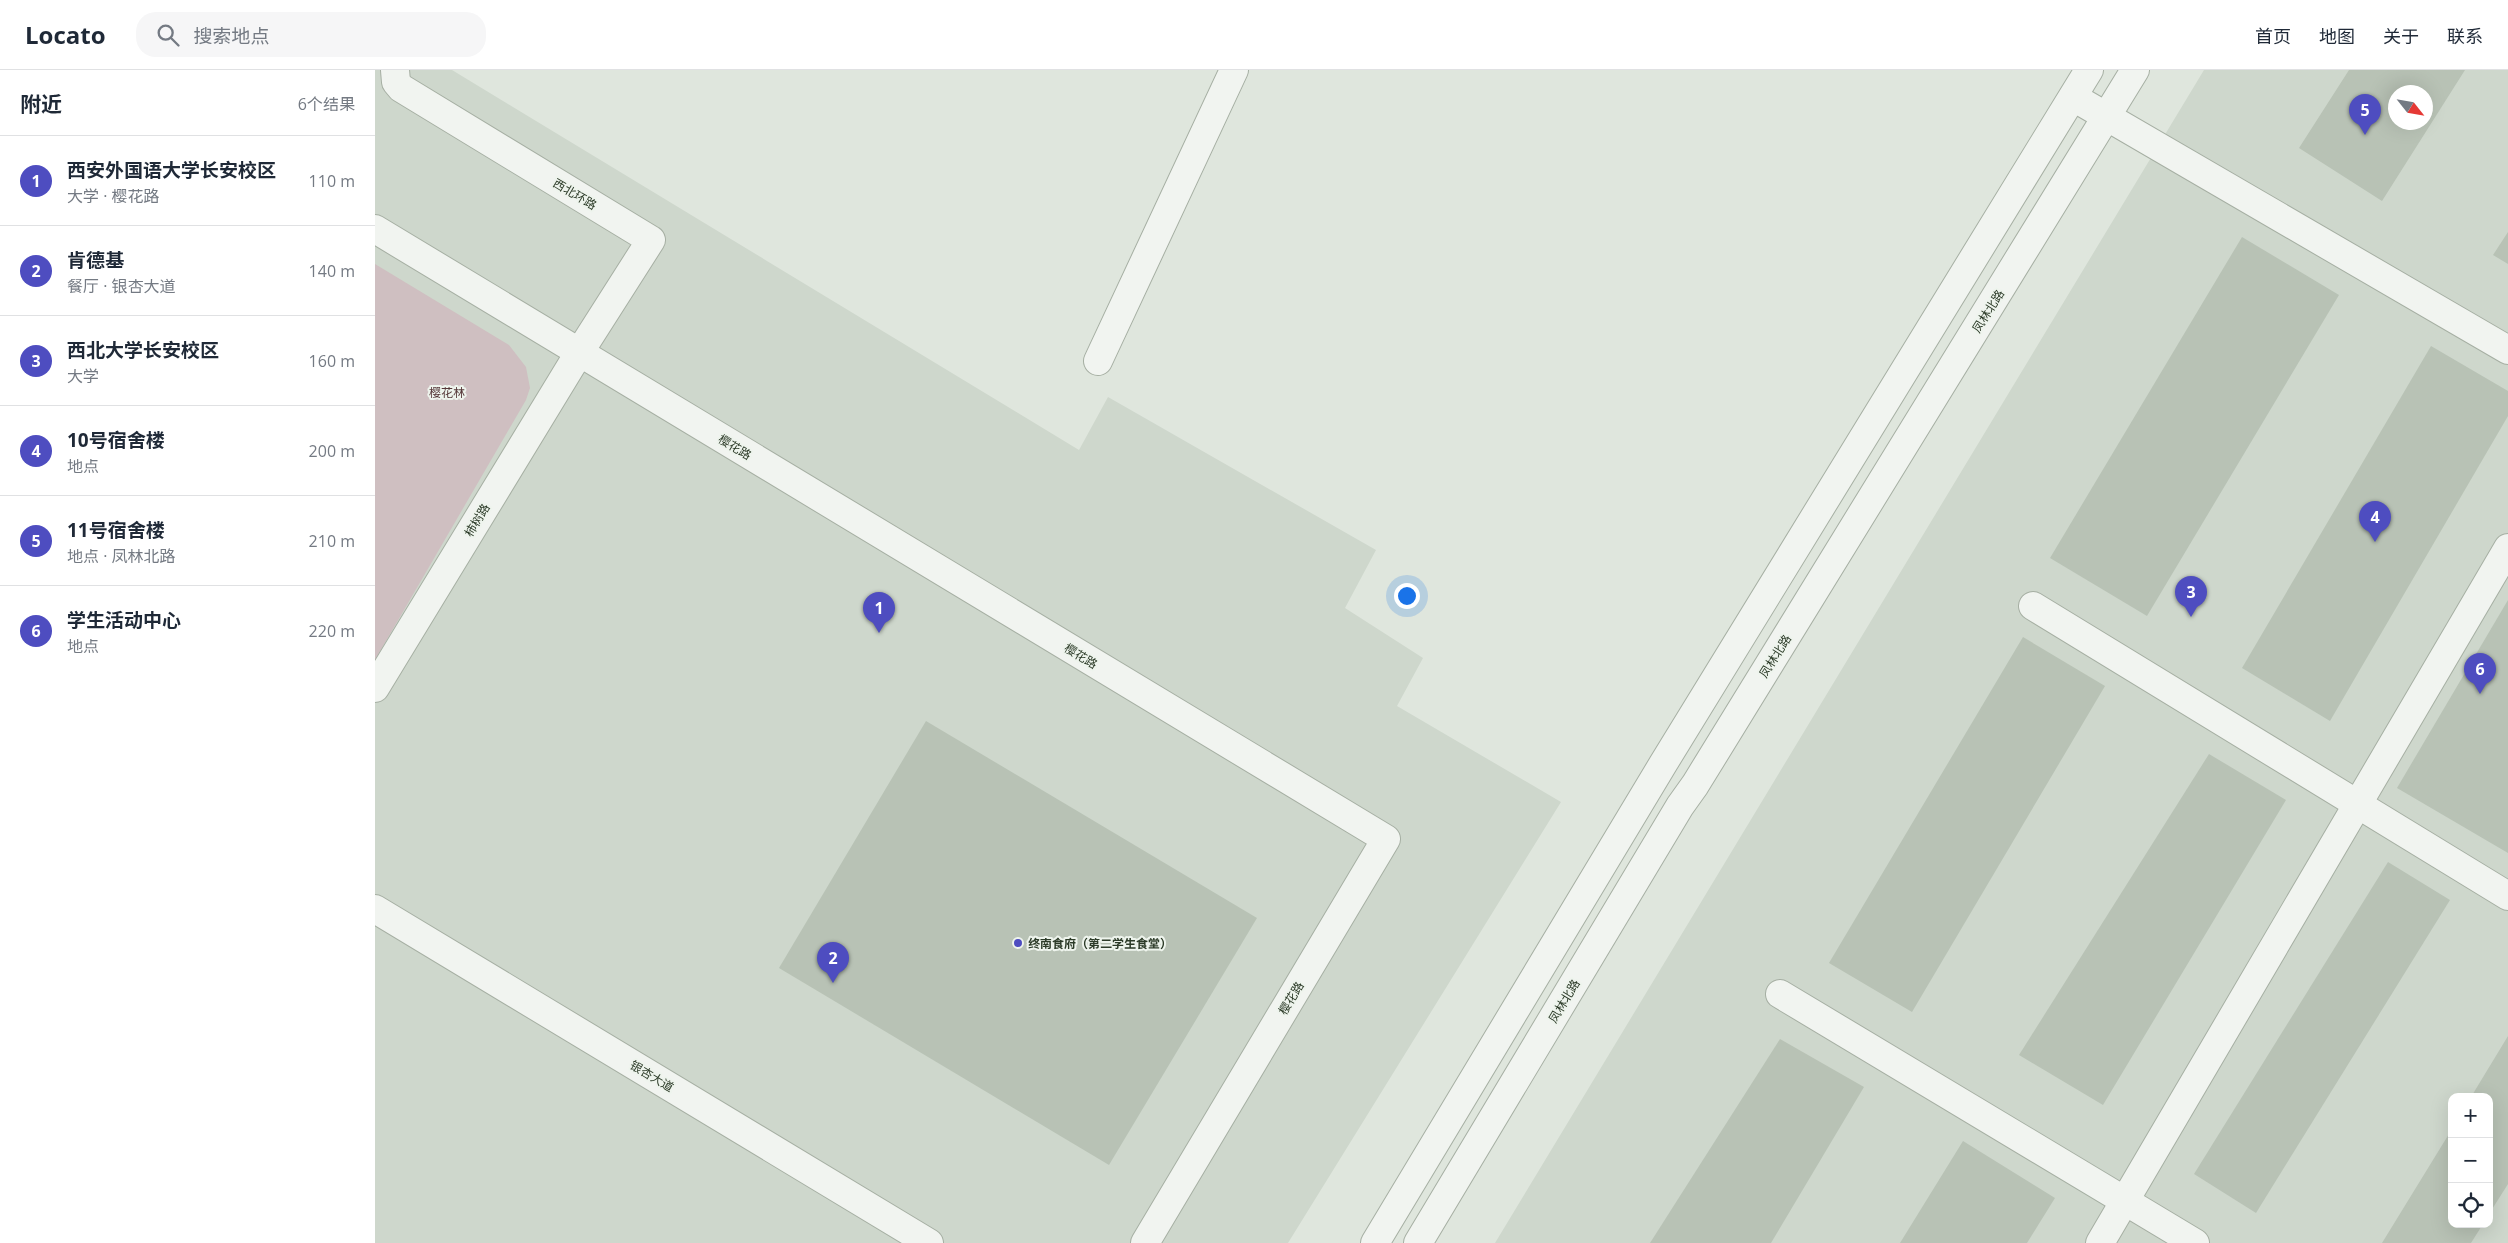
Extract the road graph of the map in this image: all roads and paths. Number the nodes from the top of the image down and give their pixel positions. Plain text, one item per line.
1 (395, 70) edge
2 (1234, 70) edge
3 (2089, 70) edge
4 (2135, 70) edge
5 (2073, 97) junction
6 (2107, 117) junction
7 (375, 229) edge
8 (2508, 350) edge
9 (579, 353) junction
10 (1098, 362) dead end
11 (2508, 548) edge
12 (2033, 606) dead end
13 (375, 688) edge
14 (2357, 805) junction
15 (2508, 896) edge
16 (375, 909) edge
17 (1780, 994) dead end
18 (2125, 1201) junction
19 (929, 1243) edge
20 (1145, 1243) edge
21 (1375, 1243) edge
22 (1418, 1243) edge
23 (2099, 1243) edge
24 (2195, 1243) edge

1 - 9 street, 西北环路
2 - 10 street
3 - 5 street
4 - 6 street, 凤林北路
5 - 6 street
5 - 21 street
6 - 8 street
6 - 22 street, 凤林北路
7 - 9 street, 樱花路
9 - 13 street, 柿树路
9 - 20 street, 樱花路
11 - 14 street
12 - 14 street
14 - 15 street
14 - 18 street
16 - 19 street, 银杏大道
17 - 18 street
18 - 23 street
18 - 24 street

